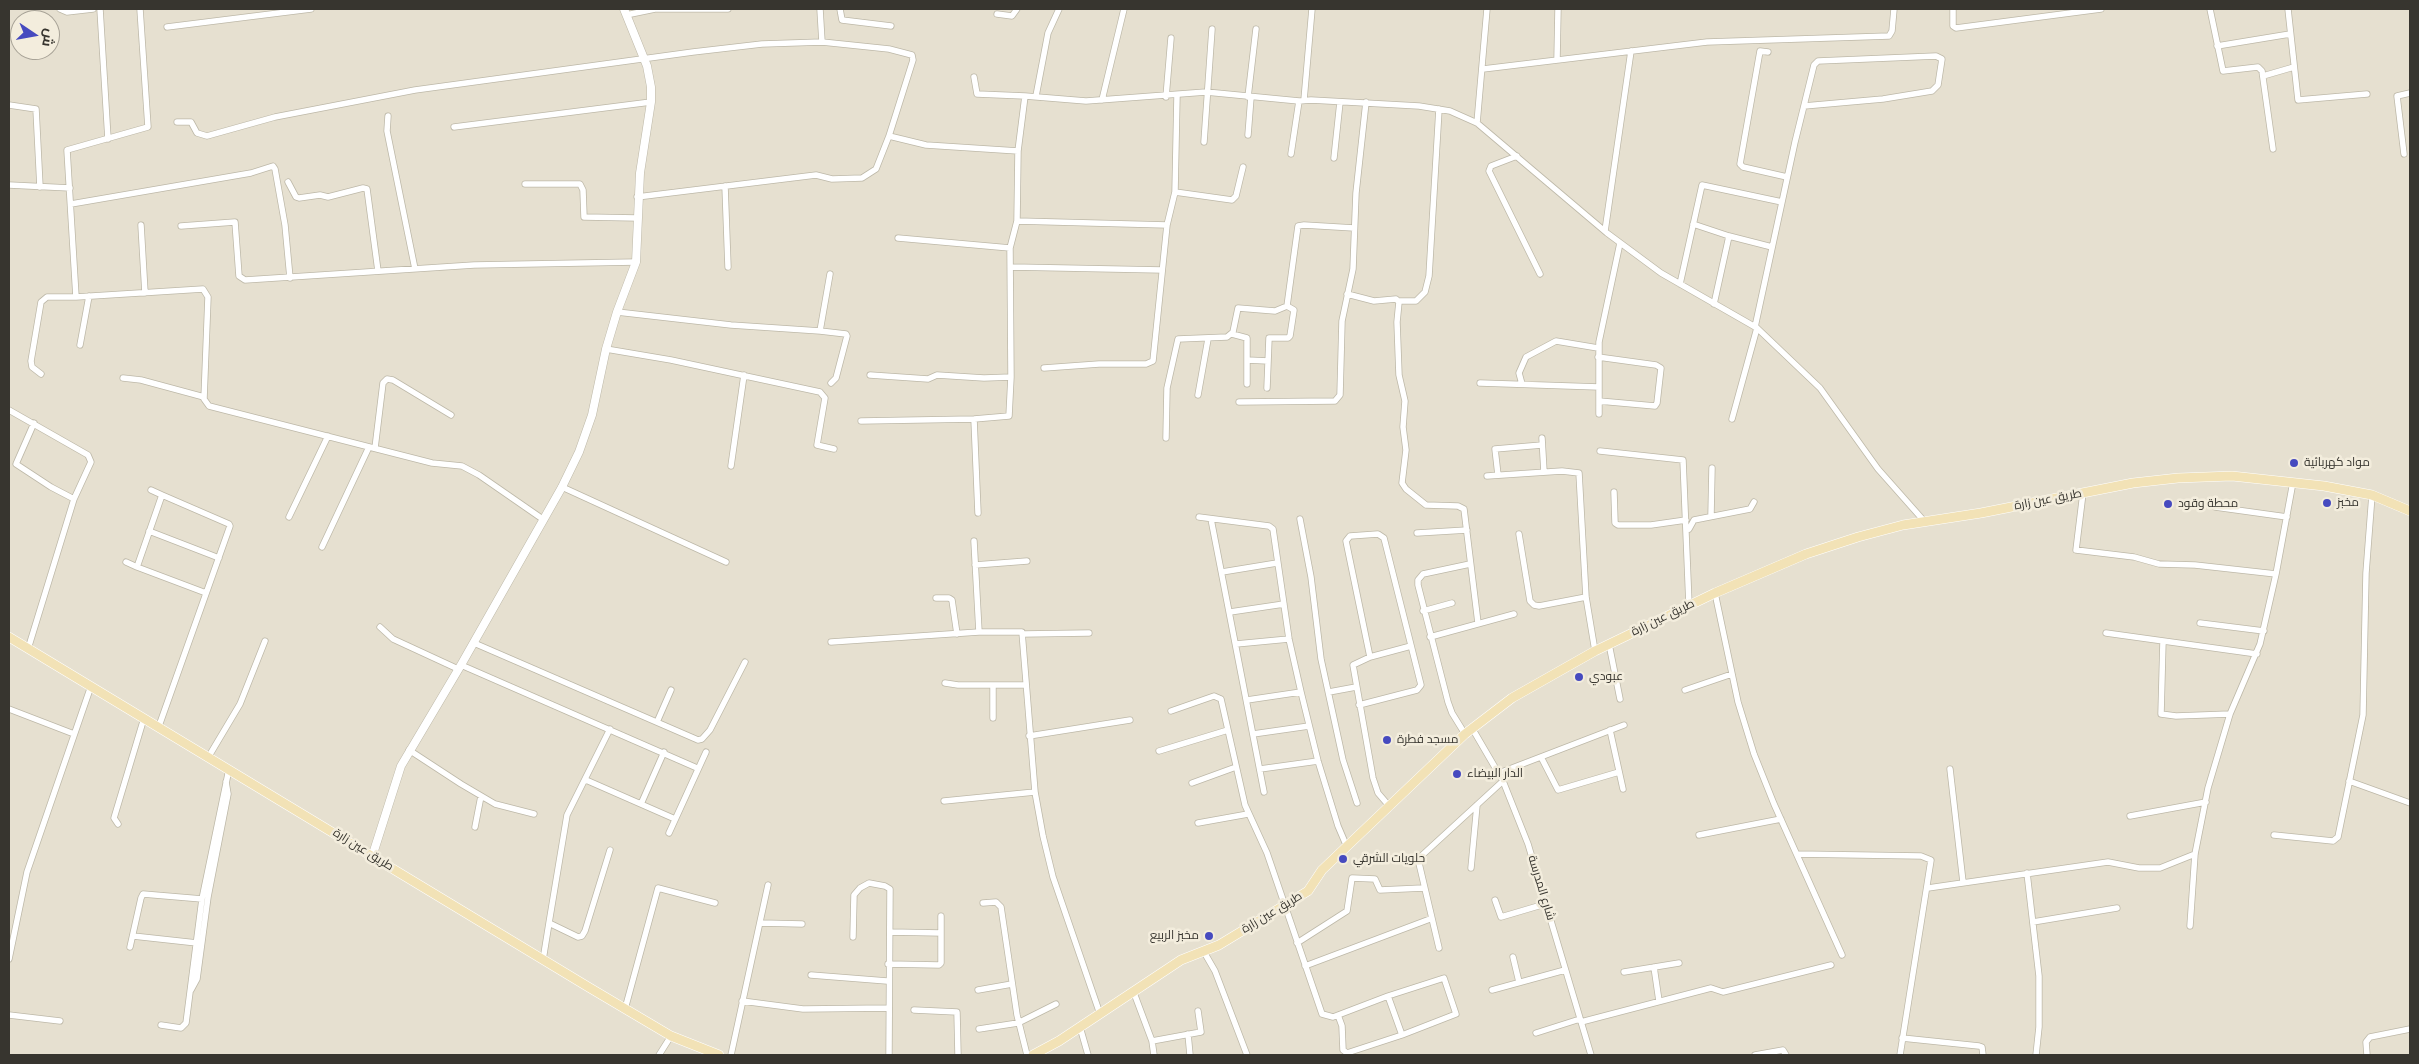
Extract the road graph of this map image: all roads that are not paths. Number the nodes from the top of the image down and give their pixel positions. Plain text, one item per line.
1 (60, 9) edge
2 (93, 9) edge
3 (100, 9) edge
4 (140, 9) edge
5 (311, 9) edge
6 (728, 9) edge
7 (820, 9) edge
8 (840, 9) edge
9 (1017, 9) edge
10 (1059, 9) edge
11 (1124, 9) edge
12 (1312, 9) edge
13 (1487, 9) edge
14 (1558, 9) edge
15 (1894, 9) edge
16 (1953, 9) edge
17 (2101, 9) edge
18 (2210, 9) edge
19 (2288, 9) edge
20 (625, 12) edge
21 (997, 14) dead end
22 (891, 26) dead end
23 (167, 27) dead end
24 (1212, 28) dead end
25 (1256, 29) dead end
26 (2290, 34) junction
27 (1171, 38) dead end
28 (822, 42) junction
29 (2217, 46) junction
30 (1631, 51) junction
31 (1768, 52) dead end
32 (644, 59) junction
33 (1557, 60) junction
34 (2294, 67) junction
35 (1483, 69) junction
36 (2263, 76) junction
37 (974, 77) dead end
38 (1206, 92) junction
39 (2410, 93) edge
40 (2367, 94) dead end
41 (1025, 96) junction
42 (1036, 96) junction
43 (1166, 96) junction
44 (1177, 96) junction
45 (1249, 97) junction
46 (1102, 100) junction
47 (1302, 101) junction
48 (651, 102) junction
49 (1340, 102) junction
50 (1366, 102) junction
51 (9, 105) edge
52 (1804, 106) junction
53 (1439, 109) junction
54 (388, 116) dead end
55 (177, 122) dead end
56 (1477, 123) junction
57 (454, 127) dead end
58 (1248, 135) dead end
59 (889, 136) junction
60 (108, 139) junction
61 (1204, 142) dead end
62 (2273, 149) dead end
63 (1018, 151) junction
64 (1291, 154) dead end
65 (2404, 154) dead end
66 (1517, 156) junction
67 (1334, 158) dead end
68 (1243, 167) dead end
69 (1788, 177) junction
70 (288, 182) dead end
71 (525, 184) dead end
72 (9, 185) edge
73 (725, 186) junction
74 (40, 187) junction
75 (70, 188) junction
76 (1175, 192) junction
77 (637, 198) junction
78 (1782, 202) junction
79 (71, 204) junction
80 (637, 218) junction
81 (1017, 221) junction
82 (1693, 224) junction
83 (141, 225) dead end
84 (1167, 225) junction
85 (181, 226) dead end
86 (1354, 228) junction
87 (1605, 232) junction
88 (1729, 236) junction
89 (898, 238) dead end
90 (1620, 243) junction
91 (1772, 247) junction
92 (1010, 248) junction
93 (636, 262) junction
94 (728, 267) dead end
95 (1012, 267) junction
96 (415, 269) junction
97 (1162, 270) junction
98 (378, 271) junction
99 (830, 274) dead end
100 (1540, 274) dead end
101 (290, 278) junction
102 (1680, 284) junction
103 (145, 293) junction
104 (1347, 294) junction
105 (89, 296) junction
106 (76, 297) junction
107 (1399, 301) junction
108 (1714, 304) junction
109 (1287, 306) junction
110 (617, 312) junction
111 (1756, 327) junction
112 (820, 331) junction
113 (1232, 334) junction
114 (1208, 339) junction
115 (80, 345) dead end
116 (1598, 348) junction
117 (606, 350) junction
118 (1598, 357) junction
119 (1247, 360) junction
120 (1268, 361) junction
121 (1044, 368) dead end
122 (41, 374) dead end
123 (744, 375) junction
124 (870, 375) dead end
125 (1011, 377) junction
126 (123, 378) dead end
127 (831, 383) dead end
128 (1480, 383) dead end
129 (1247, 384) dead end
130 (1522, 384) junction
131 (1599, 387) junction
132 (1267, 388) dead end
133 (1198, 396) dead end
134 (204, 397) junction
135 (1239, 402) dead end
136 (1599, 402) junction
137 (9, 410) edge
138 (1599, 414) dead end
139 (451, 415) dead end
140 (974, 419) junction
141 (1732, 419) dead end
142 (861, 422) dead end
143 (34, 423) junction
144 (328, 436) junction
145 (1166, 438) dead end
146 (1542, 438) dead end
147 (1542, 445) junction
148 (372, 448) junction
149 (834, 449) dead end
150 (1600, 451) dead end
151 (730, 466) dead end
152 (1712, 468) dead end
153 (1544, 472) junction
154 (1498, 475) junction
155 (1487, 476) dead end
156 (2293, 482) junction
157 (562, 487) junction
158 (151, 490) dead end
159 (1614, 492) dead end
160 (2082, 493) junction
161 (162, 495) junction
162 (2372, 495) junction
163 (74, 499) junction
164 (1754, 502) dead end
165 (2215, 507) dead end
166 (2410, 511) edge
167 (978, 513) dead end
168 (1712, 516) junction
169 (289, 517) dead end
170 (1199, 517) dead end
171 (2287, 517) junction
172 (1211, 518) junction
173 (1300, 519) dead end
174 (544, 520) junction
175 (1686, 520) junction
176 (1925, 522) junction
177 (1467, 530) junction
178 (149, 531) junction
179 (1417, 533) dead end
180 (1519, 534) dead end
181 (1688, 536) junction
182 (974, 541) dead end
183 (322, 547) dead end
184 (219, 558) junction
185 (126, 562) dead end
186 (726, 562) dead end
187 (1027, 562) dead end
188 (1277, 563) junction
189 (1470, 564) junction
190 (975, 565) junction
191 (137, 567) junction
192 (1222, 572) junction
193 (2276, 574) junction
194 (206, 593) junction
195 (1715, 593) junction
196 (1586, 597) junction
197 (936, 598) dead end
198 (1452, 603) dead end
199 (1284, 604) junction
200 (1689, 605) junction
201 (1423, 611) junction
202 (1230, 612) junction
203 (1514, 614) dead end
204 (1478, 623) junction
205 (2200, 624) dead end
206 (380, 626) dead end
207 (2264, 631) junction
208 (979, 632) junction
209 (1089, 633) dead end
210 (2106, 633) dead end
211 (957, 634) junction
212 (1023, 634) junction
213 (9, 637) edge
214 (1430, 637) junction
215 (1289, 638) junction
216 (265, 641) dead end
217 (2163, 641) junction
218 (474, 642) junction
219 (831, 642) dead end
220 (1236, 644) junction
221 (1609, 644) junction
222 (1411, 646) junction
223 (28, 649) junction
224 (1595, 652) junction
225 (2257, 654) junction
226 (1370, 657) junction
227 (745, 662) dead end
228 (460, 667) junction
229 (1732, 674) junction
230 (945, 683) dead end
231 (993, 685) junction
232 (1026, 685) junction
233 (91, 686) junction
234 (1356, 688) junction
235 (671, 690) dead end
236 (1685, 690) dead end
237 (1301, 692) junction
238 (1329, 692) junction
239 (1620, 699) dead end
240 (1247, 700) junction
241 (1359, 705) junction
242 (9, 709) edge
243 (1171, 711) dead end
244 (2230, 714) junction
245 (144, 718) junction
246 (993, 718) dead end
247 (1130, 720) dead end
248 (657, 722) junction
249 (1624, 725) dead end
250 (159, 726) junction
251 (1309, 726) junction
252 (610, 729) junction
253 (1228, 730) junction
254 (1610, 730) junction
255 (1469, 731) junction
256 (74, 734) junction
257 (1253, 734) junction
258 (1029, 736) junction
259 (409, 750) junction
260 (1159, 751) dead end
261 (664, 752) junction
262 (706, 752) dead end
263 (209, 756) junction
264 (1541, 757) junction
265 (1318, 761) junction
266 (1236, 767) junction
267 (697, 768) junction
268 (228, 769) junction
269 (1260, 769) junction
270 (1950, 769) dead end
271 (1619, 772) junction
272 (1499, 773) junction
273 (586, 780) junction
274 (1503, 781) junction
275 (2349, 781) junction
276 (226, 782) junction
277 (1192, 783) dead end
278 (1623, 789) dead end
279 (1035, 792) junction
280 (1264, 792) dead end
281 (482, 796) junction
282 (944, 801) dead end
283 (2206, 802) junction
284 (1357, 803) dead end
285 (2410, 803) edge
286 (641, 804) junction
287 (1477, 805) junction
288 (1390, 807) junction
289 (534, 814) dead end
290 (1248, 814) junction
291 (2130, 816) dead end
292 (675, 819) junction
293 (1781, 819) junction
294 (1198, 823) dead end
295 (118, 824) dead end
296 (475, 827) dead end
297 (669, 833) dead end
298 (1699, 836) dead end
299 (2274, 836) dead end
300 (1347, 847) junction
301 (610, 850) dead end
302 (1797, 854) junction
303 (2195, 854) junction
304 (372, 857) junction
305 (1471, 868) dead end
306 (2027, 873) junction
307 (1963, 882) junction
308 (768, 885) dead end
309 (1423, 888) junction
310 (1928, 888) junction
311 (202, 899) junction
312 (1495, 900) dead end
313 (715, 902) dead end
314 (984, 903) dead end
315 (1545, 904) junction
316 (1285, 905) junction
317 (2117, 908) dead end
318 (941, 916) dead end
319 (1430, 920) junction
320 (2033, 922) junction
321 (549, 923) junction
322 (761, 923) junction
323 (802, 924) dead end
324 (2190, 926) dead end
325 (890, 932) junction
326 (941, 933) junction
327 (133, 936) junction
328 (853, 937) dead end
329 (1297, 942) junction
330 (197, 943) junction
331 (130, 947) dead end
332 (1438, 948) dead end
333 (1204, 952) junction
334 (1842, 955) dead end
335 (1513, 957) dead end
336 (9, 959) edge
337 (543, 960) junction
338 (1679, 963) dead end
339 (888, 964) junction
340 (1830, 965) dead end
341 (1305, 966) junction
342 (1654, 967) junction
343 (1565, 970) junction
344 (1624, 972) dead end
345 (811, 975) dead end
346 (888, 981) junction
347 (1519, 982) junction
348 (1012, 984) junction
349 (978, 990) dead end
350 (1492, 990) dead end
351 (190, 991) junction
352 (1134, 993) junction
353 (1388, 996) junction
354 (742, 1001) junction
355 (1659, 1001) junction
356 (1056, 1004) dead end
357 (888, 1008) junction
358 (625, 1009) junction
359 (914, 1010) dead end
360 (1198, 1011) dead end
361 (1100, 1014) junction
362 (9, 1015) edge
363 (1338, 1015) junction
364 (60, 1021) dead end
365 (1580, 1021) junction
366 (1018, 1023) junction
367 (161, 1025) dead end
368 (1080, 1027) junction
369 (979, 1029) dead end
370 (2410, 1029) edge
371 (1536, 1033) dead end
372 (1188, 1034) junction
373 (1402, 1035) junction
374 (672, 1036) junction
375 (1902, 1038) junction
376 (1152, 1041) junction
377 (695, 1047) junction
378 (659, 1055) edge
379 (705, 1055) edge
380 (720, 1055) edge
381 (731, 1055) edge
382 (889, 1055) edge
383 (958, 1055) edge
384 (1027, 1055) edge
385 (1033, 1055) edge
386 (1088, 1055) edge
387 (1154, 1055) edge
388 (1190, 1055) edge
389 (1247, 1055) edge
390 (1591, 1055) edge
391 (1755, 1055) edge
392 (1786, 1055) edge
393 (1900, 1055) edge
394 (1983, 1055) edge
395 (2036, 1055) edge
396 (2367, 1055) edge

1 - 2 street
3 - 60 street
4 - 60 street
5 - 23 street
6 - 20 street
7 - 28 street
8 - 22 street
9 - 21 street
10 - 42 street
11 - 46 street
12 - 47 street
13 - 35 street
14 - 33 street
15 - 30 street
16 - 17 street
18 - 29 street
19 - 26 street
20 - 32 main road
24 - 38 street
25 - 45 street
26 - 29 street
26 - 34 street
27 - 43 street
28 - 32 street
28 - 59 street
29 - 36 street
30 - 33 street
30 - 87 street
31 - 69 street
32 - 48 main road
32 - 55 street
33 - 35 street
34 - 36 street
34 - 40 street
35 - 56 street
36 - 62 street
37 - 41 street
38 - 44 street
38 - 45 street
38 - 61 street
39 - 65 street
41 - 42 street
41 - 63 street
42 - 46 street
43 - 44 street
43 - 46 street
44 - 76 street
45 - 47 street
45 - 58 street
47 - 49 street
47 - 64 street
48 - 57 street
48 - 77 main road
49 - 50 street
49 - 67 street
50 - 53 street
50 - 86 street
51 - 74 street
52 - 52 street
52 - 69 street
53 - 56 street
53 - 107 street
54 - 96 street
56 - 66 street
59 - 63 street
59 - 73 street
60 - 75 street
63 - 81 street
66 - 87 street
66 - 100 street
68 - 76 street
69 - 78 street
70 - 98 street
71 - 80 street
72 - 74 street
73 - 77 street
73 - 94 street
74 - 75 street
75 - 79 street
76 - 84 street
77 - 80 main road
78 - 82 street
78 - 91 street
79 - 101 street
79 - 106 street
80 - 93 main road
81 - 84 street
81 - 92 street
82 - 88 street
82 - 102 street
83 - 103 street
84 - 97 street
85 - 101 street
86 - 104 street
86 - 109 street
87 - 90 street
88 - 91 street
88 - 108 street
89 - 92 street
90 - 102 street
90 - 116 street
91 - 111 street
92 - 95 street
93 - 96 street
93 - 110 main road
95 - 97 street
95 - 125 street
96 - 98 street
97 - 121 street
98 - 101 street
99 - 112 street
102 - 108 street
103 - 105 street
103 - 134 street
104 - 107 street
104 - 135 street
105 - 106 street
105 - 115 street
106 - 122 street
107 - 177 street
108 - 111 street
109 - 113 street
109 - 120 street
110 - 112 street
110 - 117 main road
111 - 141 street
111 - 176 street
112 - 127 street
113 - 114 street
113 - 119 street
114 - 133 street
114 - 145 street
116 - 118 street
116 - 130 street
117 - 123 street
117 - 157 main road
118 - 131 street
118 - 136 street
119 - 120 street
119 - 129 street
120 - 132 street
123 - 149 street
123 - 151 street
124 - 125 street
125 - 140 street
126 - 134 street
128 - 130 street
130 - 131 street
131 - 136 street
134 - 144 street
136 - 138 street
137 - 143 street
139 - 148 street
140 - 142 street
140 - 167 street
143 - 163 street
143 - 163 street
144 - 148 street
144 - 169 street
146 - 147 street
147 - 153 street
147 - 154 street
148 - 174 street
148 - 183 street
150 - 175 street
152 - 168 street
153 - 154 street
153 - 196 street
154 - 155 street
156 - 160 main road, طريق عين زارة
156 - 162 main road, طريق عين زارة
156 - 171 street
157 - 174 main road
157 - 186 street
158 - 161 street
159 - 175 street
160 - 176 main road, طريق عين زارة
160 - 193 street
161 - 178 street
161 - 184 street
162 - 166 main road, طريق عين زارة
162 - 275 street
163 - 223 street
164 - 168 street
165 - 171 street
168 - 181 street
170 - 172 street
171 - 193 street
172 - 188 street
172 - 192 street
173 - 238 street
174 - 218 main road
175 - 181 street
176 - 195 main road, طريق عين زارة
177 - 179 street
177 - 189 street
178 - 184 street
178 - 191 street
180 - 196 street
181 - 200 street
182 - 190 street
184 - 194 street
185 - 191 street
187 - 190 street
188 - 192 street
188 - 199 street
189 - 201 street, شارع المدرسة
189 - 204 street
190 - 208 street
191 - 194 street
192 - 202 street
193 - 207 street
194 - 250 street
195 - 200 main road, طريق عين زارة
195 - 229 street
196 - 224 street
197 - 211 street
198 - 201 street
199 - 202 street
199 - 215 street
200 - 221 main road, طريق عين زارة
201 - 214 street, شارع المدرسة
202 - 220 street
203 - 204 street
204 - 214 street
205 - 207 street
206 - 228 street
207 - 225 street
208 - 211 street
208 - 212 street
209 - 212 street
210 - 217 street
211 - 219 street
212 - 232 street
213 - 223 main road, طريق عين زارة
214 - 255 street, شارع المدرسة
215 - 220 street
215 - 237 street
216 - 263 street
217 - 225 street
217 - 244 street
218 - 228 main road
218 - 248 street
220 - 240 street
221 - 224 main road, طريق عين زارة
221 - 239 street
222 - 226 street
222 - 226 street
222 - 241 street
223 - 233 main road, طريق عين زارة
224 - 255 main road, طريق عين زارة
225 - 244 street
226 - 234 street
227 - 248 street
228 - 252 street
228 - 259 main road
229 - 236 street
229 - 293 street
230 - 231 street
231 - 232 street
231 - 246 street
232 - 258 street
233 - 245 main road, طريق عين زارة
233 - 256 street
234 - 238 street
234 - 241 street
235 - 248 street
237 - 240 street
237 - 251 street
238 - 284 street
240 - 257 street
241 - 288 street
242 - 256 street
243 - 253 street
244 - 283 street
245 - 250 main road, طريق عين زارة
245 - 295 street
247 - 258 street
249 - 254 street
250 - 263 main road, طريق عين زارة
251 - 257 street
251 - 265 street
252 - 261 street
252 - 273 street
253 - 260 street
253 - 266 street
254 - 264 street
254 - 271 street
255 - 272 street, شارع المدرسة
255 - 288 main road, طريق عين زارة
256 - 336 street
257 - 269 street
258 - 279 street
259 - 281 street
259 - 304 main road
261 - 267 street
261 - 286 street
262 - 267 street
263 - 268 main road, طريق عين زارة
264 - 271 street
264 - 272 street
265 - 269 street
265 - 300 street
266 - 277 street
266 - 290 street
267 - 292 street
268 - 276 street
268 - 304 main road, طريق عين زارة
269 - 280 street
270 - 307 street
271 - 278 street
272 - 274 street, شارع المدرسة
273 - 286 street
273 - 321 street
274 - 287 street
274 - 315 street, شارع المدرسة
275 - 285 street
275 - 299 street
276 - 311 street
276 - 351 street
279 - 282 street
279 - 361 street
281 - 289 street
281 - 296 street
283 - 291 street
283 - 303 street
286 - 292 street
287 - 305 street
287 - 309 street
288 - 300 main road, طريق عين زارة
290 - 294 street
290 - 316 street
292 - 297 street
293 - 298 street
293 - 302 street
300 - 316 main road, طريق عين زارة
301 - 321 street
302 - 310 street
302 - 334 street
303 - 306 street
303 - 324 street
304 - 337 main road, طريق عين زارة
306 - 307 street
306 - 320 street
307 - 310 street
308 - 322 street
309 - 319 street
309 - 329 street
310 - 375 street
311 - 327 street
311 - 330 street
312 - 315 street
313 - 358 street
314 - 348 street
315 - 343 street, شارع المدرسة
316 - 329 street
316 - 333 main road, طريق عين زارة
317 - 320 street
318 - 326 street
319 - 332 street
319 - 341 street
320 - 395 street
321 - 337 street
322 - 323 street
322 - 354 street
325 - 326 street
325 - 328 street
325 - 339 street
326 - 339 street
327 - 330 street
327 - 331 street
329 - 341 street
330 - 351 street
333 - 352 main road, طريق عين زارة
333 - 389 street
335 - 347 street
337 - 358 main road, طريق عين زارة
338 - 342 street
339 - 346 street
340 - 355 street
341 - 363 street
342 - 344 street
342 - 355 street
343 - 347 street
343 - 365 street, شارع المدرسة
345 - 346 street
346 - 357 street
347 - 350 street
348 - 349 street
348 - 366 street
351 - 367 street
352 - 361 main road, طريق عين زارة
352 - 376 street
353 - 363 street
353 - 373 street
353 - 373 street
354 - 357 street
354 - 381 street
355 - 365 street
356 - 366 street
357 - 382 street
358 - 374 main road, طريق عين زارة
359 - 383 street
360 - 372 street
361 - 368 main road, طريق عين زارة
362 - 364 street
363 - 373 street
365 - 371 street
365 - 390 street, شارع المدرسة
366 - 369 street
366 - 384 street
368 - 385 main road, طريق عين زارة
368 - 386 street
370 - 396 street
372 - 376 street
372 - 388 street
374 - 377 main road, طريق عين زارة
374 - 378 street
375 - 393 street
375 - 394 street
376 - 387 street
377 - 379 main road
377 - 380 main road, طريق عين زارة
391 - 392 street

